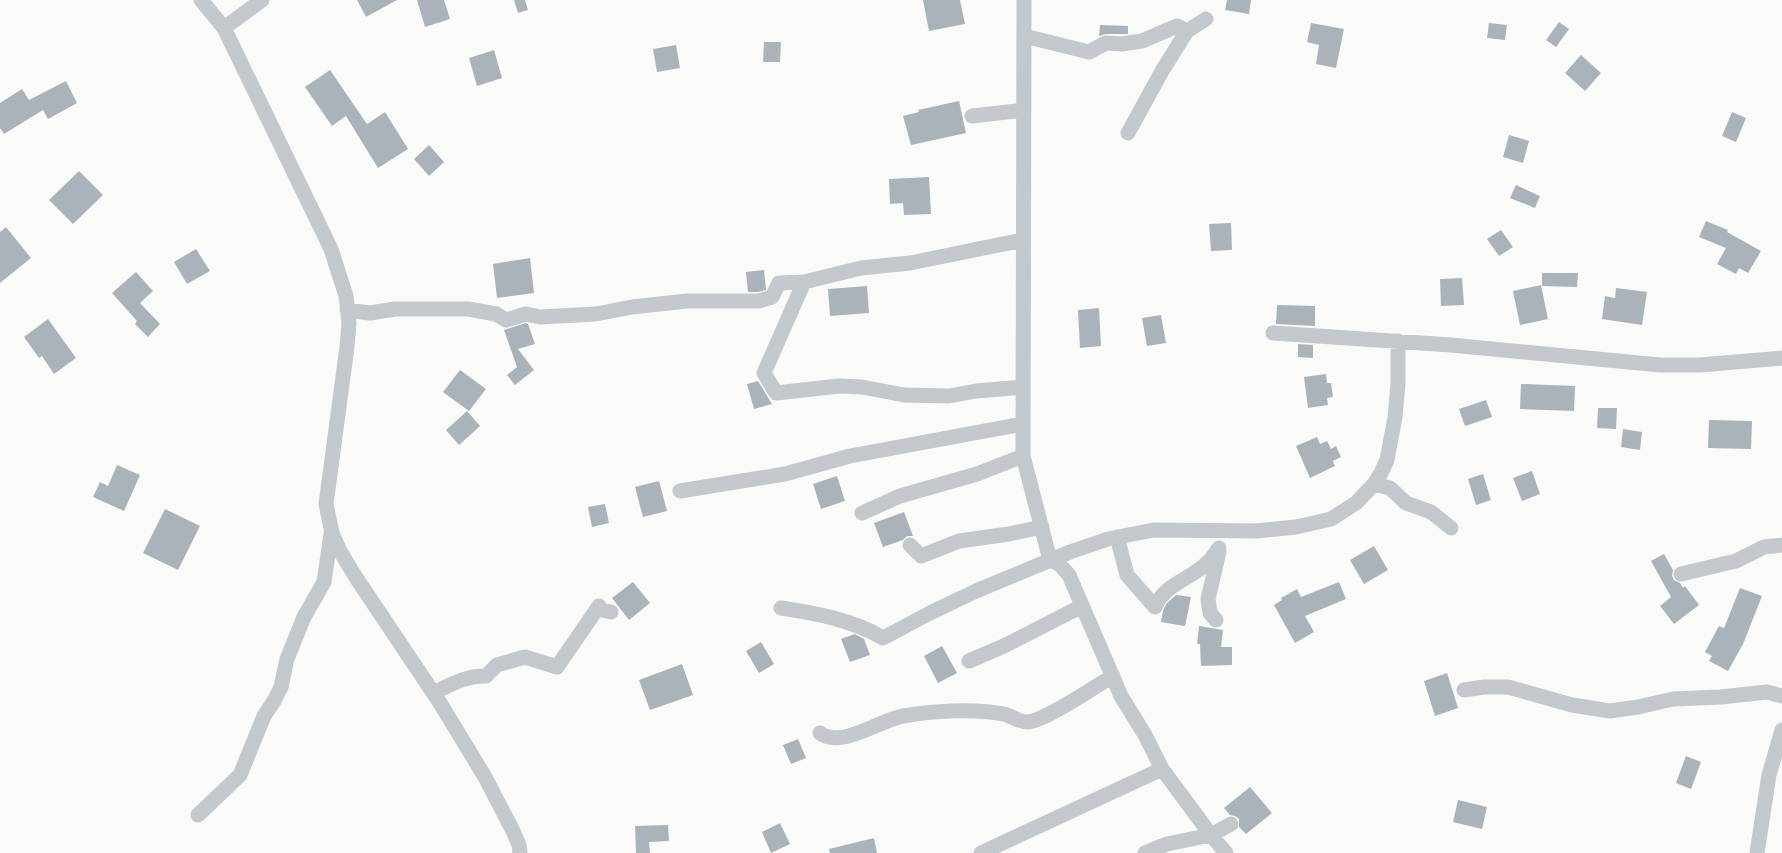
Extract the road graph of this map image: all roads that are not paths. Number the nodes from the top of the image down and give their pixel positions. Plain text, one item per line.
1 (201, 0) edge
2 (262, 0) edge
3 (1024, 0) edge
4 (1206, 19) dead end
5 (224, 28) junction
6 (1187, 31) junction
7 (1024, 36) junction
8 (1024, 110) junction
9 (972, 116) dead end
10 (1128, 133) dead end
11 (1023, 240) junction
12 (804, 282) junction
13 (348, 310) junction
14 (1273, 333) dead end
15 (1398, 341) junction
16 (1782, 358) edge
17 (1022, 387) junction
18 (1023, 424) junction
19 (1023, 456) junction
20 (1374, 484) junction
21 (680, 491) dead end
22 (862, 513) dead end
23 (1042, 527) junction
24 (1451, 528) dead end
25 (1213, 532) junction
26 (332, 533) junction
27 (1117, 537) junction
28 (1782, 545) edge
29 (910, 546) dead end
30 (1219, 548) junction
31 (1050, 560) junction
32 (1681, 574) dead end
33 (1082, 606) junction
34 (781, 608) dead end
35 (611, 612) dead end
36 (1216, 620) dead end
37 (969, 661) dead end
38 (1113, 676) junction
39 (1464, 690) dead end
40 (433, 693) junction
41 (1782, 696) edge
42 (1782, 730) edge
43 (820, 733) dead end
44 (1162, 769) junction
45 (198, 815) dead end
46 (1231, 824) dead end
47 (1211, 835) junction
48 (520, 853) edge
49 (981, 853) edge
50 (1145, 853) edge
51 (1226, 853) edge
52 (1757, 853) edge

1 - 5 street
2 - 5 street
3 - 7 street
4 - 6 street
5 - 13 street
6 - 7 street
6 - 10 street
7 - 8 street
8 - 9 street
8 - 11 street
11 - 12 street
11 - 17 street
12 - 13 street
12 - 17 street
13 - 26 street
14 - 15 street
15 - 16 street
15 - 20 street
17 - 18 street
18 - 19 street
18 - 21 street
19 - 22 street
19 - 23 street
20 - 24 street
20 - 25 street
23 - 29 street
23 - 31 street
25 - 27 street
25 - 30 street
26 - 40 street
26 - 45 street
27 - 30 street
27 - 31 street
28 - 32 street
30 - 36 street
31 - 33 street
31 - 34 street
33 - 37 street
33 - 38 street
35 - 40 street
38 - 43 street
38 - 44 street
39 - 41 street
40 - 48 street
42 - 52 street
44 - 47 street
44 - 49 street
46 - 47 street
47 - 50 street
47 - 51 street

